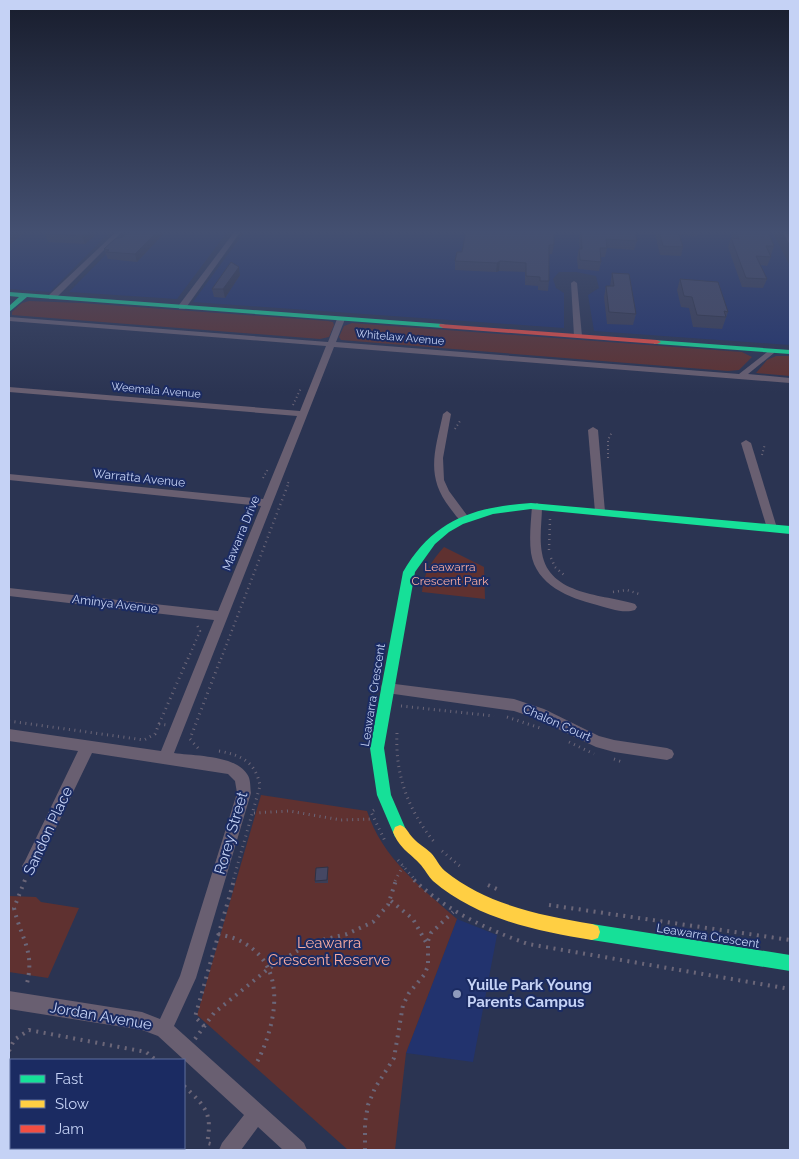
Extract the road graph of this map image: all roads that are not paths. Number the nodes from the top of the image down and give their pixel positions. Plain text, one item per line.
1 (64, 285) edge
2 (198, 285) edge
3 (574, 285) edge
4 (9, 294) edge
5 (25, 295) junction
6 (52, 297) junction
7 (182, 307) junction
8 (9, 310) edge
9 (9, 319) edge
10 (341, 319) junction
11 (578, 336) junction
12 (331, 344) junction
13 (770, 351) junction
14 (789, 352) edge
15 (741, 376) junction
16 (790, 380) edge
17 (9, 389) edge
18 (302, 414) junction
19 (447, 414) dead end
20 (593, 430) dead end
21 (746, 443) dead end
22 (9, 478) edge
23 (266, 503) junction
24 (536, 506) junction
25 (600, 512) junction
26 (464, 518) junction
27 (772, 528) junction
28 (790, 530) edge
29 (9, 592) edge
30 (631, 607) dead end
31 (221, 616) junction
32 (386, 688) junction
33 (9, 735) edge
34 (88, 746) junction
35 (667, 754) dead end
36 (165, 757) junction
37 (30, 866) road end
38 (790, 963) edge
39 (15, 1001) edge
40 (164, 1029) junction
41 (257, 1113) junction
42 (222, 1148) edge
43 (297, 1150) edge

1 - 6 street
2 - 7 street
3 - 11 street
4 - 5 street, Whitelaw Avenue
5 - 6 street, Whitelaw Avenue
5 - 8 street
6 - 7 street, Whitelaw Avenue
7 - 10 street, Whitelaw Avenue
9 - 12 street, Whitelaw Avenue
10 - 11 street, Whitelaw Avenue
10 - 12 street, Mawarra Drive
11 - 13 street, Whitelaw Avenue
12 - 15 street, Whitelaw Avenue
12 - 18 street, Mawarra Drive
13 - 14 street, Whitelaw Avenue
13 - 15 street
15 - 16 street, Whitelaw Avenue
17 - 18 street, Weemala Avenue
18 - 23 street, Mawarra Drive
19 - 26 street
20 - 25 street
21 - 27 street
22 - 23 street, Warratta Avenue
23 - 31 street, Mawarra Drive
24 - 25 street, Leawarra Crescent
24 - 26 street, Leawarra Crescent
24 - 30 street
25 - 27 street, Leawarra Crescent
26 - 32 street, Leawarra Crescent
27 - 28 street, Leawarra Crescent
29 - 31 street, Aminya Avenue
31 - 36 street, Mawarra Drive
32 - 35 street, Chalon Court
32 - 38 street, Leawarra Crescent
33 - 34 street, Rorey Street
34 - 36 street, Rorey Street
34 - 37 street, Sandon Place
36 - 40 street, Rorey Street
39 - 40 street, Jordan Avenue
40 - 41 street, Jordan Avenue
41 - 42 street
41 - 43 street, Jordan Avenue

